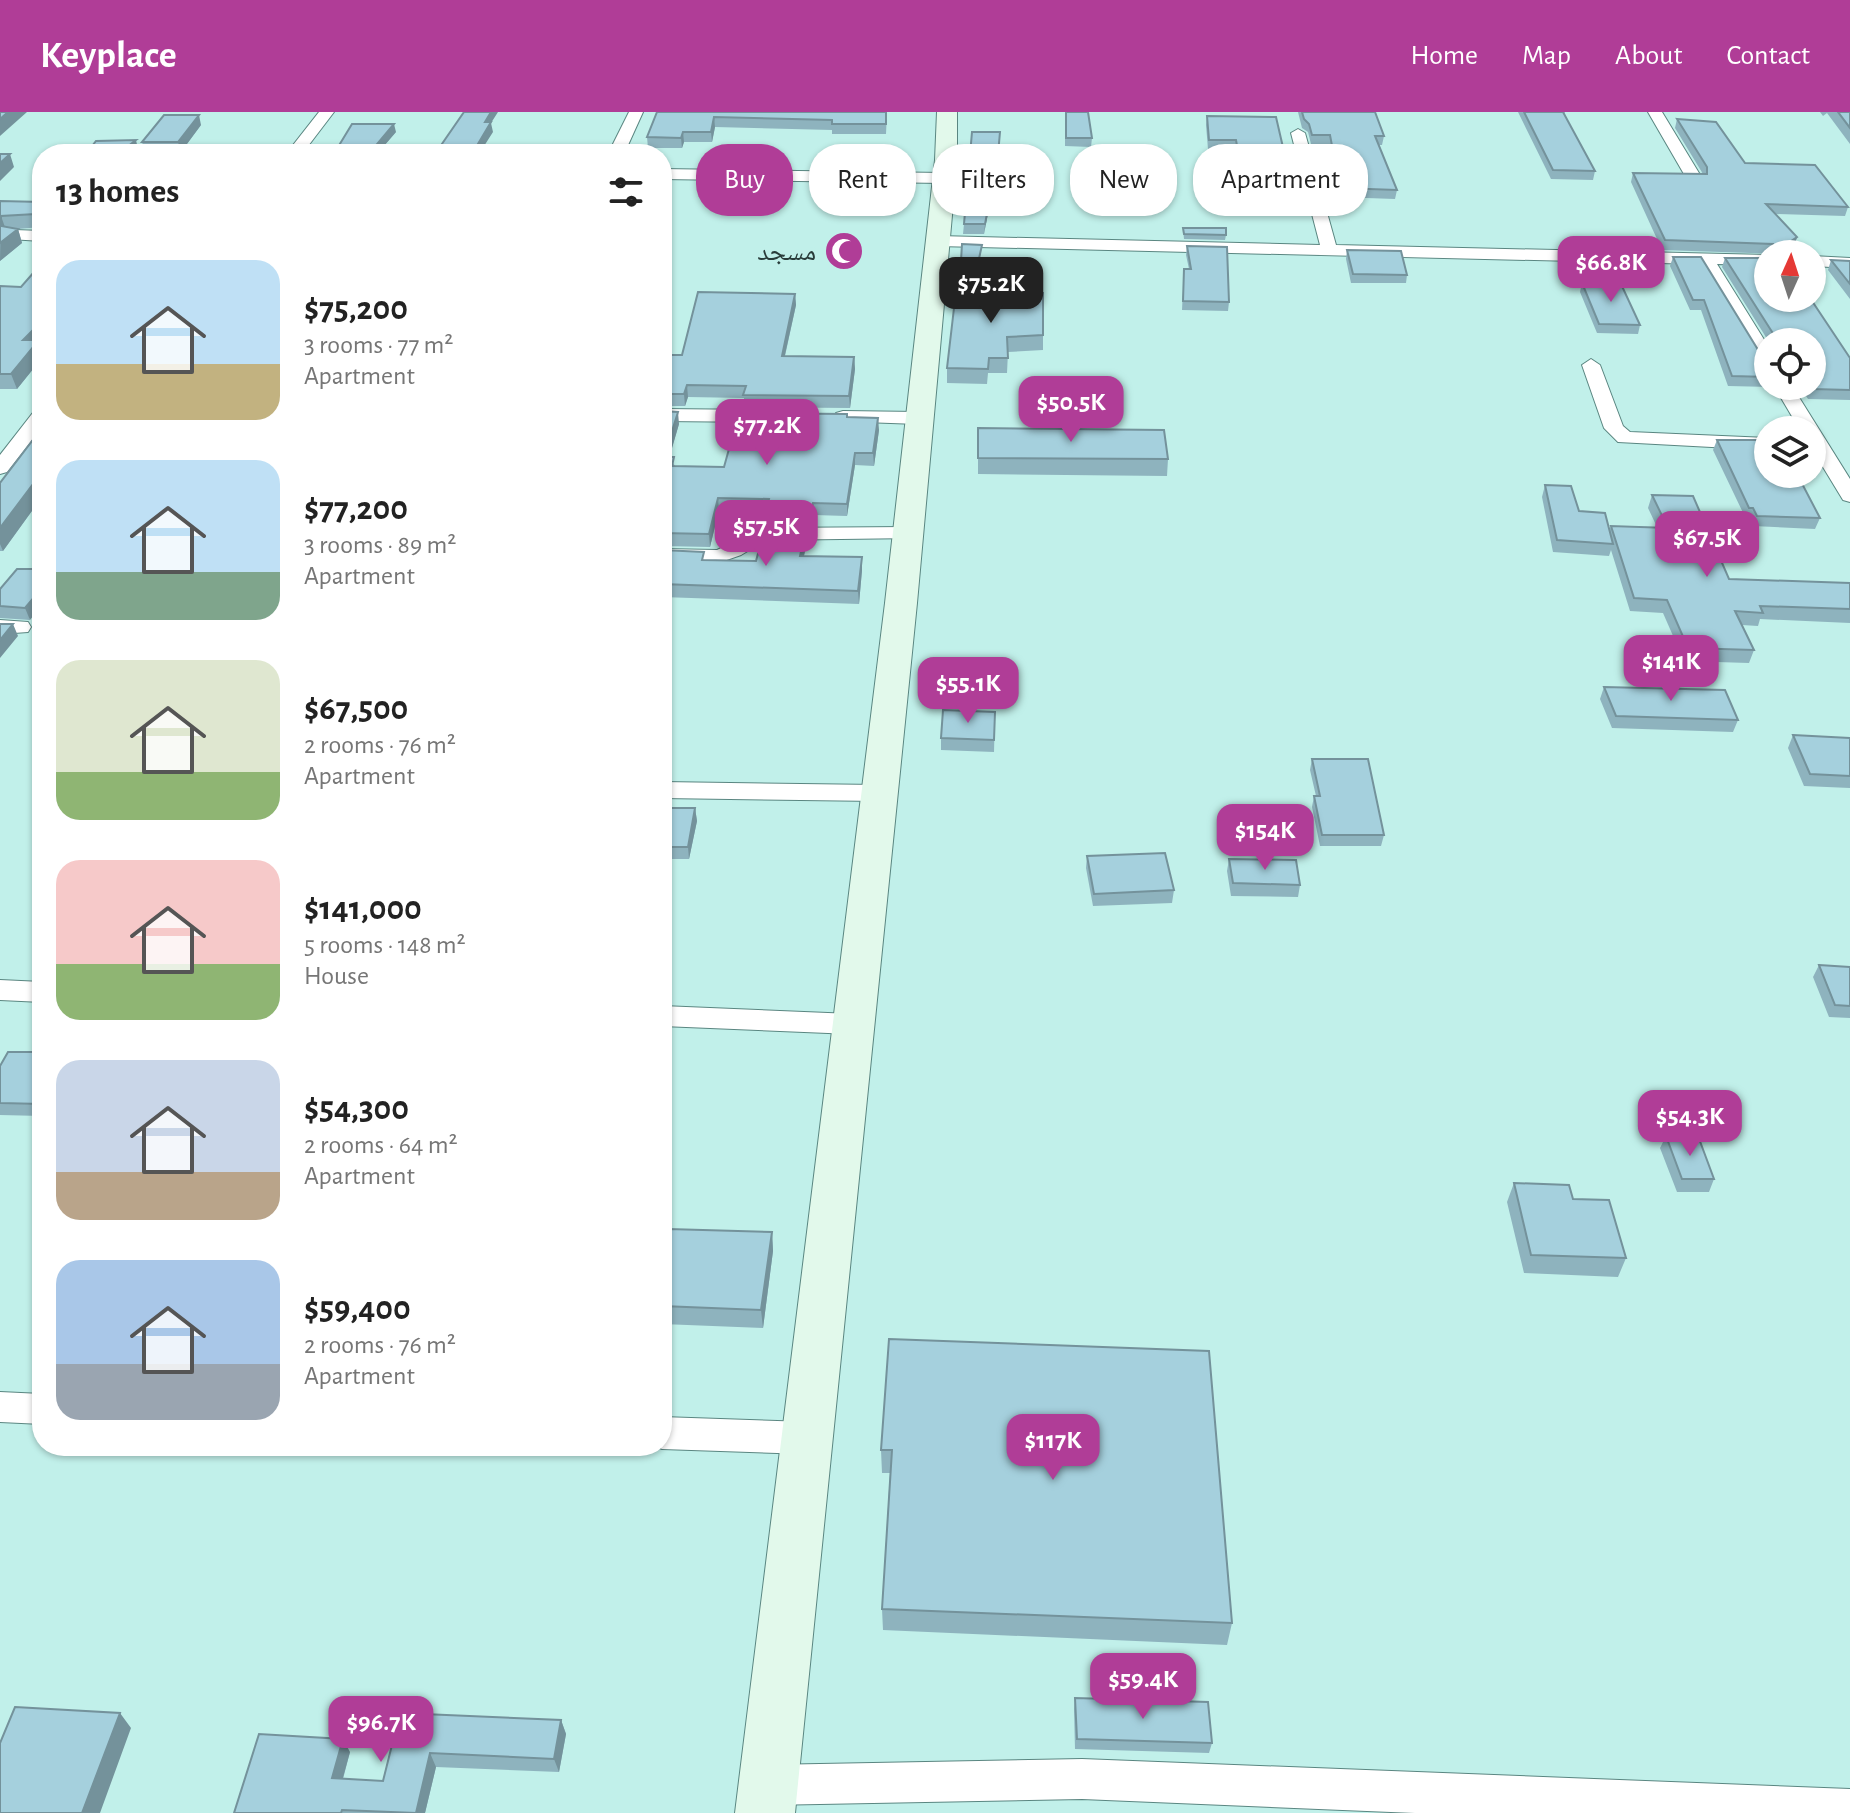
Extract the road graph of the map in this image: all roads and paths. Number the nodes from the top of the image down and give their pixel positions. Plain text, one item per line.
1 (327, 112) edge
2 (636, 112) edge
3 (1655, 112) edge
4 (950, 118) edge
5 (1298, 133) dead end
6 (302, 144) edge
7 (621, 144) edge
8 (947, 144) edge
9 (672, 178) edge
10 (932, 178) edge
11 (1694, 178) edge
12 (940, 216) edge
13 (15, 235) edge
14 (32, 236) edge
15 (938, 241) junction
16 (1329, 249) junction
17 (1705, 258) junction
18 (1754, 260) edge
19 (1826, 262) edge
20 (1850, 263) edge
21 (1754, 338) edge
22 (1591, 365) dead end
23 (672, 415) edge
24 (790, 417) edge
25 (822, 417) edge
26 (918, 418) junction
27 (32, 427) edge
28 (1754, 443) edge
29 (1826, 458) edge
30 (0, 468) edge
31 (1850, 496) edge
32 (908, 533) junction
33 (672, 555) edge
34 (672, 790) edge
35 (878, 793) junction
36 (0, 990) edge
37 (32, 992) edge
38 (672, 1016) edge
39 (852, 1024) junction
40 (0, 1407) edge
41 (32, 1409) edge
42 (672, 1433) edge
43 (808, 1438) junction
44 (766, 1799) edge
45 (1850, 1810) edge

1 - 6 street
2 - 7 street
3 - 11 street
4 - 8 main road
5 - 16 street
9 - 10 street
12 - 15 main road
13 - 14 street
15 - 16 street
15 - 26 main road
16 - 17 street
17 - 18 street
17 - 21 street
19 - 20 street
22 - 28 street
23 - 24 street
25 - 26 street
26 - 32 main road
27 - 30 street
29 - 31 street
32 - 33 street
32 - 35 main road
34 - 35 street
35 - 39 main road
36 - 37 street
38 - 39 street
39 - 43 main road
40 - 41 street
42 - 43 street
43 - 44 main road
44 - 45 street

